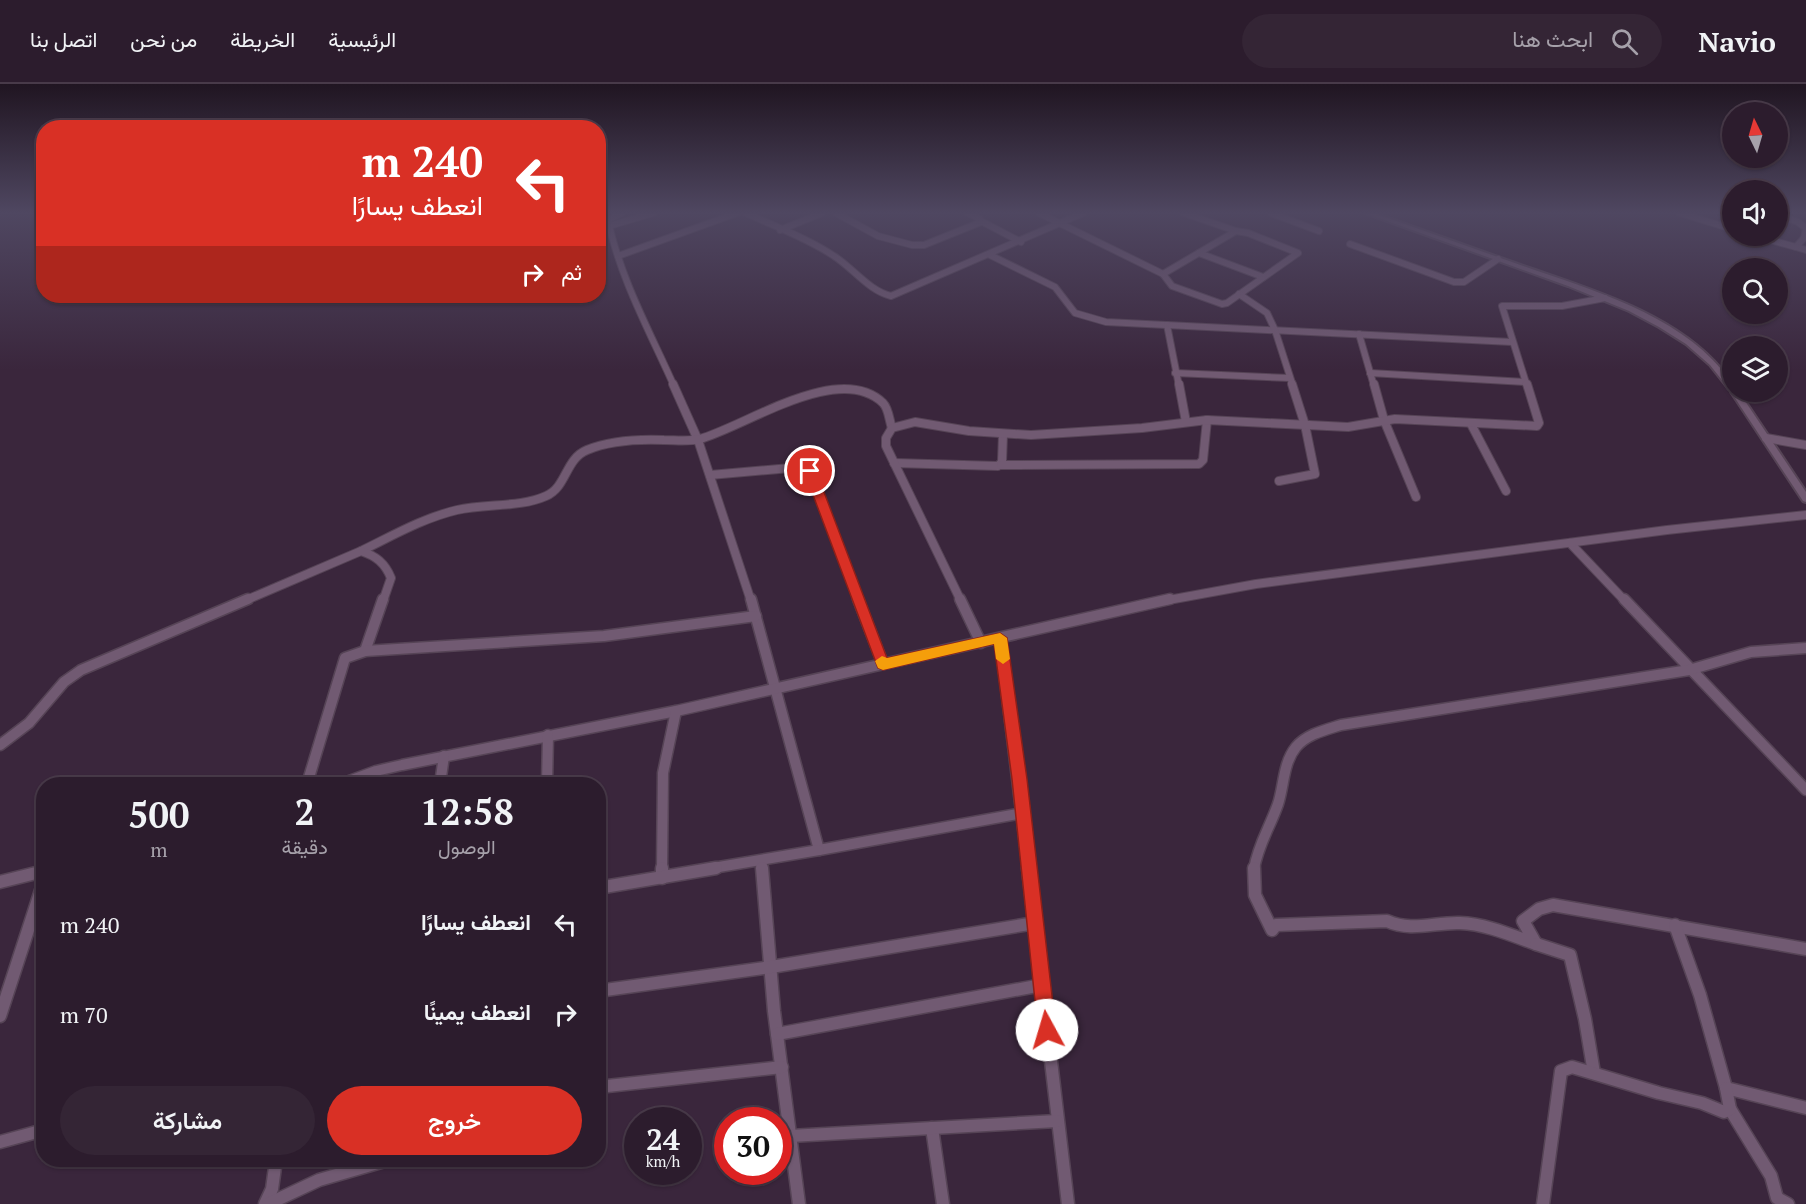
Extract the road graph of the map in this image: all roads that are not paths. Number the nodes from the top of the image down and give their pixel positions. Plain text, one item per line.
1 (622, 265) edge
2 (850, 265) edge
3 (966, 265) edge
4 (1011, 265) edge
5 (1146, 265) edge
6 (1178, 265) edge
7 (1232, 265) edge
8 (1279, 265) edge
9 (1408, 265) edge
10 (1489, 265) edge
11 (1515, 265) edge
12 (1163, 274) junction
13 (1263, 277) junction
14 (1239, 294) junction
15 (1605, 298) junction
16 (1167, 324) junction
17 (1275, 330) junction
18 (1359, 334) junction
19 (1512, 342) junction
20 (1175, 373) junction
21 (1370, 373) junction
22 (1722, 374) edge
23 (1290, 378) junction
24 (1525, 382) junction
25 (1742, 402) edge
26 (1207, 420) junction
27 (1384, 420) junction
28 (1186, 422) junction
29 (1471, 424) junction
30 (1305, 425) junction
31 (892, 428) junction
32 (1003, 434) junction
33 (1766, 438) junction
34 (698, 440) junction
35 (1806, 445) edge
36 (894, 463) junction
37 (1001, 465) junction
38 (710, 475) junction
39 (1279, 481) dead end
40 (1506, 490) dead end
41 (1416, 497) dead end
42 (1806, 499) edge
43 (1806, 515) edge
44 (1570, 543) junction
45 (361, 551) junction
46 (756, 616) junction
47 (1000, 638) junction
48 (981, 642) junction
49 (1806, 648) edge
50 (365, 651) junction
51 (883, 664) junction
52 (1689, 670) junction
53 (775, 689) junction
54 (676, 711) junction
55 (548, 735) junction
56 (0, 746) edge
57 (444, 756) junction
58 (309, 777) edge
59 (360, 777) edge
60 (441, 777) edge
61 (546, 777) edge
62 (1806, 790) edge
63 (1023, 813) junction
64 (819, 850) junction
65 (760, 861) junction
66 (36, 873) edge
67 (662, 878) junction
68 (0, 882) edge
69 (606, 887) edge
70 (36, 906) edge
71 (1035, 923) junction
72 (1676, 925) junction
73 (1536, 944) junction
74 (1806, 949) edge
75 (771, 967) junction
76 (1042, 985) junction
77 (606, 990) edge
78 (0, 1016) edge
79 (777, 1034) junction
80 (782, 1067) junction
81 (1594, 1073) junction
82 (606, 1086) edge
83 (1726, 1088) junction
84 (787, 1107) edge
85 (1806, 1108) edge
86 (1730, 1109) junction
87 (1057, 1121) junction
88 (932, 1128) junction
89 (36, 1132) edge
90 (792, 1136) edge
91 (0, 1142) edge
92 (792, 1151) edge
93 (275, 1167) edge
94 (364, 1167) edge
95 (266, 1204) edge
96 (799, 1204) edge
97 (944, 1204) edge
98 (1068, 1204) edge
99 (1543, 1204) edge
100 (1788, 1204) edge

1 - 34 street
2 - 3 street
4 - 16 street
5 - 12 street
6 - 12 street
7 - 13 street
8 - 13 street
9 - 10 street
11 - 15 street
12 - 14 street
13 - 14 street
14 - 17 street
15 - 19 street
15 - 22 street
16 - 17 street
16 - 20 street
17 - 18 street
17 - 23 street
18 - 19 street
18 - 21 street
19 - 24 street
20 - 23 street
20 - 28 street
21 - 24 street
21 - 27 street
23 - 30 street
24 - 29 street
25 - 33 street
26 - 28 street
26 - 30 street
26 - 37 street
27 - 29 street
27 - 30 street
27 - 41 street
28 - 32 street
29 - 40 street
30 - 39 street
31 - 32 street
31 - 34 street
31 - 36 street
32 - 37 street
33 - 35 street
33 - 42 street
34 - 38 street
34 - 45 street
36 - 37 street
36 - 48 street
38 - 46 street
38 - 51 street
43 - 44 street
44 - 47 street
44 - 52 street
45 - 50 street
45 - 56 street
46 - 50 street
46 - 53 street
47 - 48 street
47 - 63 street
48 - 51 street
49 - 52 street
50 - 58 street
51 - 53 street
52 - 62 street
52 - 73 street
53 - 54 street
53 - 64 street
54 - 55 street
54 - 67 street
55 - 57 street
55 - 61 street
57 - 59 street
57 - 60 street
63 - 64 street
63 - 71 street
64 - 65 street
65 - 67 street
65 - 75 street
66 - 68 street
67 - 69 street
70 - 78 street
71 - 75 street
71 - 76 street
72 - 73 street
72 - 74 street
72 - 83 street
73 - 81 street
75 - 77 street
75 - 79 street
76 - 79 street
76 - 87 street
79 - 80 street
80 - 82 street
80 - 84 street
81 - 86 street
81 - 99 street
83 - 85 street
83 - 86 street
86 - 100 street
87 - 88 street
87 - 98 street
88 - 90 street
88 - 97 street
89 - 91 street
92 - 96 street
93 - 95 street
94 - 95 street

